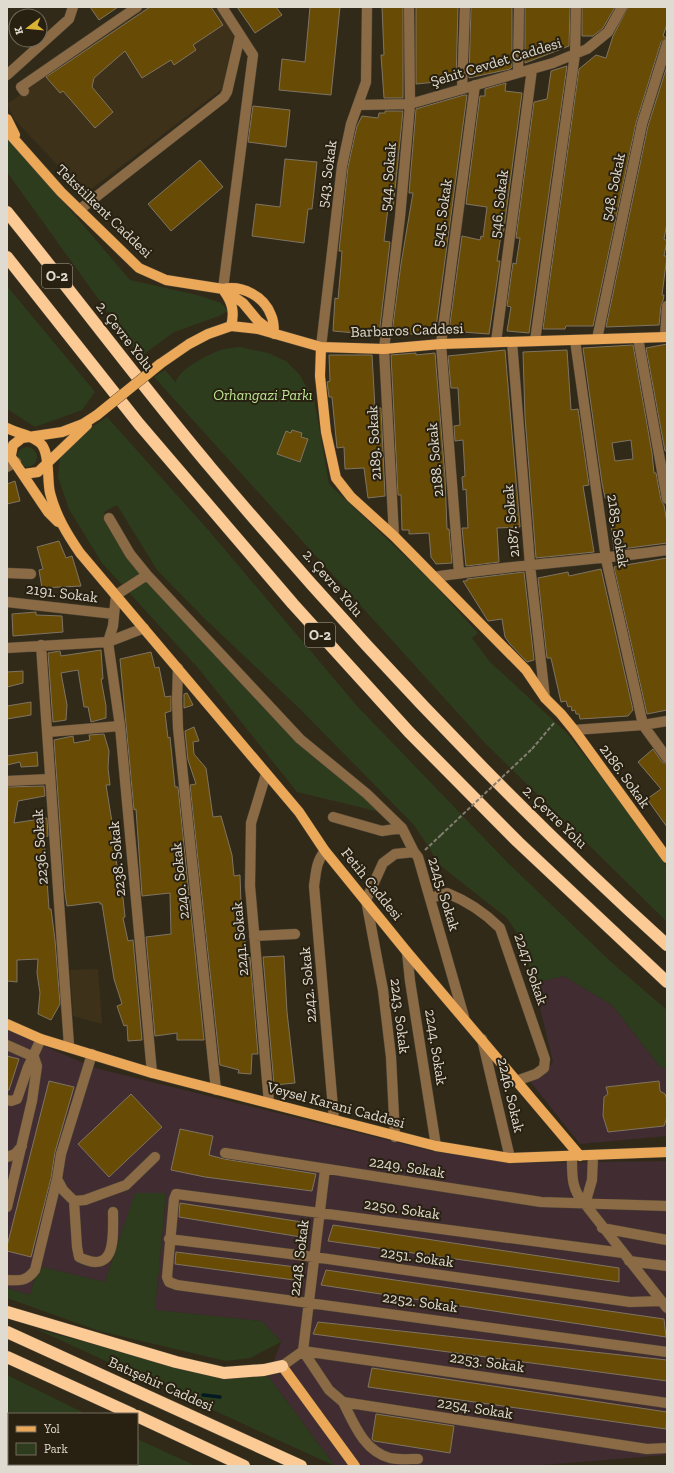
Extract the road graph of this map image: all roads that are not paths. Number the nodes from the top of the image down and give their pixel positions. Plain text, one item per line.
1 (73, 7) edge
2 (137, 7) edge
3 (222, 7) edge
4 (367, 7) edge
5 (410, 7) edge
6 (465, 7) edge
7 (518, 7) edge
8 (576, 7) edge
9 (622, 7) edge
10 (240, 36) junction
11 (667, 44) edge
12 (575, 54) junction
13 (532, 69) junction
14 (518, 73) junction
15 (7, 75) edge
16 (475, 85) junction
17 (462, 88) junction
18 (24, 91) dead end
19 (410, 104) junction
20 (359, 105) junction
21 (7, 119) edge
22 (7, 131) edge
23 (22, 148) junction
24 (79, 210) junction
25 (7, 212) edge
26 (7, 257) edge
27 (223, 289) junction
28 (667, 306) edge
29 (231, 326) junction
30 (274, 334) junction
31 (666, 336) edge
32 (638, 338) junction
33 (597, 339) junction
34 (575, 340) junction
35 (535, 341) junction
36 (496, 342) junction
37 (512, 342) junction
38 (441, 344) junction
39 (321, 347) junction
40 (384, 350) junction
41 (97, 416) junction
42 (7, 428) edge
43 (27, 436) junction
44 (10, 459) edge
45 (46, 464) junction
46 (24, 474) junction
47 (667, 499) edge
48 (109, 518) dead end
49 (61, 524) junction
50 (394, 536) junction
51 (667, 550) edge
52 (606, 559) junction
53 (530, 565) junction
54 (7, 573) edge
55 (459, 573) junction
56 (31, 574) dead end
57 (147, 575) junction
58 (434, 577) junction
59 (116, 595) junction
60 (7, 602) edge
61 (114, 614) junction
62 (144, 628) junction
63 (108, 642) junction
64 (41, 646) junction
65 (7, 648) edge
66 (178, 668) junction
67 (545, 698) junction
68 (667, 721) edge
69 (643, 725) junction
70 (120, 726) junction
71 (574, 730) junction
72 (48, 732) junction
73 (667, 758) edge
74 (266, 774) junction
75 (50, 779) junction
76 (7, 781) edge
77 (333, 817) dead end
78 (402, 828) junction
79 (325, 851) junction
80 (416, 854) junction
81 (667, 858) edge
82 (431, 898) junction
83 (366, 900) junction
84 (295, 934) dead end
85 (254, 936) junction
86 (667, 946) edge
87 (407, 952) junction
88 (667, 982) edge
89 (464, 1017) junction
90 (7, 1024) edge
91 (41, 1039) junction
92 (482, 1039) junction
93 (7, 1046) edge
94 (68, 1046) junction
95 (92, 1054) junction
96 (34, 1057) junction
97 (152, 1073) junction
98 (516, 1081) junction
99 (216, 1090) junction
100 (7, 1100) edge
101 (269, 1103) junction
102 (334, 1120) junction
103 (395, 1137) junction
104 (22, 1146) junction
105 (436, 1146) junction
106 (667, 1152) edge
107 (225, 1153) dead end
108 (576, 1156) junction
109 (593, 1156) junction
110 (7, 1157) edge
111 (155, 1157) dead end
112 (510, 1158) junction
113 (325, 1169) junction
114 (57, 1179) junction
115 (8, 1197) edge
116 (74, 1201) junction
117 (585, 1204) junction
118 (7, 1206) edge
119 (666, 1208) edge
120 (113, 1212) dead end
121 (320, 1213) junction
122 (602, 1228) junction
123 (169, 1239) junction
124 (667, 1240) edge
125 (314, 1257) junction
126 (626, 1257) junction
127 (667, 1266) edge
128 (7, 1280) edge
129 (309, 1302) junction
130 (664, 1304) edge
131 (7, 1312) edge
132 (7, 1332) edge
133 (303, 1351) junction
134 (667, 1352) edge
135 (7, 1357) edge
136 (282, 1366) junction
137 (343, 1402) junction
138 (667, 1403) edge
139 (130, 1413) edge
140 (138, 1416) edge
141 (667, 1448) edge
142 (418, 1459) dead end
143 (244, 1466) edge
144 (302, 1466) edge
145 (355, 1466) edge

1 - 15 street
2 - 18 street
3 - 10 street
4 - 20 street, 543. Sokak
5 - 19 street, 544. Sokak
6 - 17 street
7 - 14 street
8 - 12 street
9 - 12 street, Şehit Cevdet Caddesi
10 - 24 street
10 - 27 street
11 - 33 street, 548. Sokak
12 - 13 street, Şehit Cevdet Caddesi
12 - 35 street
13 - 14 street, Şehit Cevdet Caddesi
13 - 36 street, 546. Sokak
14 - 16 street, Şehit Cevdet Caddesi
16 - 17 street, Şehit Cevdet Caddesi
16 - 38 street, 545. Sokak
17 - 19 street, Şehit Cevdet Caddesi
19 - 20 street, Şehit Cevdet Caddesi
19 - 40 street, 544. Sokak
20 - 39 street, 543. Sokak
21 - 23 main road, Tekstilkent Caddesi
22 - 23 main road, Tekstilkent Caddesi
23 - 24 main road, Tekstilkent Caddesi
24 - 27 main road, Tekstilkent Caddesi
25 - 86 highway, 2. Çevre Yolu / O-2
26 - 88 highway, O-2
27 - 29 main road
27 - 30 main road
27 - 30 main road, Tekstilkent Caddesi
28 - 31 street
29 - 30 main road, Barbaros Caddesi
29 - 41 main road, Barbaros Caddesi, bridge
30 - 39 main road, Barbaros Caddesi
31 - 32 main road, Barbaros Caddesi
32 - 33 main road, Barbaros Caddesi
32 - 47 street
33 - 34 main road, Barbaros Caddesi
34 - 35 main road, Barbaros Caddesi
34 - 52 street, 2185. Sokak
35 - 37 main road, Barbaros Caddesi
36 - 37 main road, Barbaros Caddesi
36 - 38 main road, Barbaros Caddesi
37 - 53 street, 2187. Sokak
38 - 40 main road, Barbaros Caddesi
38 - 55 street, 2188. Sokak
39 - 40 main road, Barbaros Caddesi
39 - 50 main road, 2186. Sokak
40 - 50 street, 2189. Sokak
41 - 43 main road
41 - 45 main road
42 - 43 main road
43 - 44 main road
43 - 45 main road
44 - 46 main road
45 - 46 main road
45 - 49 main road
46 - 49 main road
48 - 57 street
49 - 59 main road, Fetih Caddesi
50 - 58 main road, 2186. Sokak
51 - 52 street
52 - 53 street
52 - 69 street, 2185. Sokak
53 - 55 street
53 - 67 street, 2187. Sokak
54 - 56 street
55 - 58 street
57 - 59 street
57 - 78 street
58 - 67 main road, 2186. Sokak
59 - 61 street
59 - 62 main road, Fetih Caddesi
60 - 61 street, 2191. Sokak
61 - 63 street
62 - 63 street
62 - 66 main road, Fetih Caddesi
63 - 64 street
63 - 70 street, 2238. Sokak
64 - 65 street
64 - 72 street, 2236. Sokak
66 - 74 main road, Fetih Caddesi
66 - 99 street, 2240. Sokak
67 - 71 main road, 2186. Sokak
68 - 69 street
69 - 71 street
69 - 73 street
70 - 72 street
70 - 97 street, 2238. Sokak
71 - 81 main road, 2186. Sokak
72 - 75 street, 2236. Sokak
74 - 79 main road, Fetih Caddesi
74 - 85 street, 2241. Sokak
75 - 76 street
75 - 94 street, 2236. Sokak
77 - 78 street
78 - 80 street
79 - 83 main road, Fetih Caddesi
79 - 102 street, 2242. Sokak
80 - 82 street, 2245. Sokak
80 - 83 street, 2245. Sokak
82 - 89 street, 2245. Sokak
82 - 98 street, 2247. Sokak
83 - 87 main road, Fetih Caddesi
83 - 103 street, 2243. Sokak
84 - 85 street
85 - 101 street, 2241. Sokak
87 - 89 main road, Fetih Caddesi
87 - 105 street, 2244. Sokak
89 - 92 main road, Fetih Caddesi
90 - 91 main road, Veysel Karani Caddesi
91 - 94 main road, Veysel Karani Caddesi
91 - 96 street
92 - 98 main road, Fetih Caddesi
92 - 112 street, 2246. Sokak
93 - 96 street
94 - 95 main road, Veysel Karani Caddesi
95 - 97 main road, Veysel Karani Caddesi
95 - 114 street
96 - 100 street
96 - 104 street
97 - 99 main road, Veysel Karani Caddesi
98 - 108 main road, Fetih Caddesi
99 - 101 main road, Veysel Karani Caddesi
101 - 102 main road, Veysel Karani Caddesi
102 - 103 main road, Veysel Karani Caddesi
103 - 105 main road, Veysel Karani Caddesi
104 - 110 street
104 - 115 street
105 - 112 main road, Veysel Karani Caddesi
106 - 109 main road, Veysel Karani Caddesi
107 - 113 street, 2249. Sokak
108 - 109 main road, Veysel Karani Caddesi
108 - 112 main road, Veysel Karani Caddesi
108 - 117 street
109 - 117 street
111 - 116 street
113 - 117 street, 2249. Sokak
113 - 121 street, 2248. Sokak
114 - 116 street
114 - 128 street
115 - 118 street
116 - 120 street
117 - 119 street, 2249. Sokak
117 - 122 street
121 - 123 street, 2250. Sokak
121 - 125 street, 2248. Sokak
121 - 126 street, 2250. Sokak
122 - 124 street
122 - 126 street
123 - 125 street, 2251. Sokak
123 - 129 street, 2252. Sokak
125 - 129 street, 2248. Sokak
125 - 130 street, 2251. Sokak
126 - 127 street, 2250. Sokak
126 - 130 street
129 - 133 street, 2248. Sokak
129 - 134 street, 2252. Sokak
131 - 136 highway
132 - 144 highway, Batışehir Caddesi
133 - 136 street
133 - 137 street
133 - 138 street, 2253. Sokak
135 - 139 highway
136 - 145 main road
137 - 141 street, 2254. Sokak
137 - 142 street
140 - 143 highway

